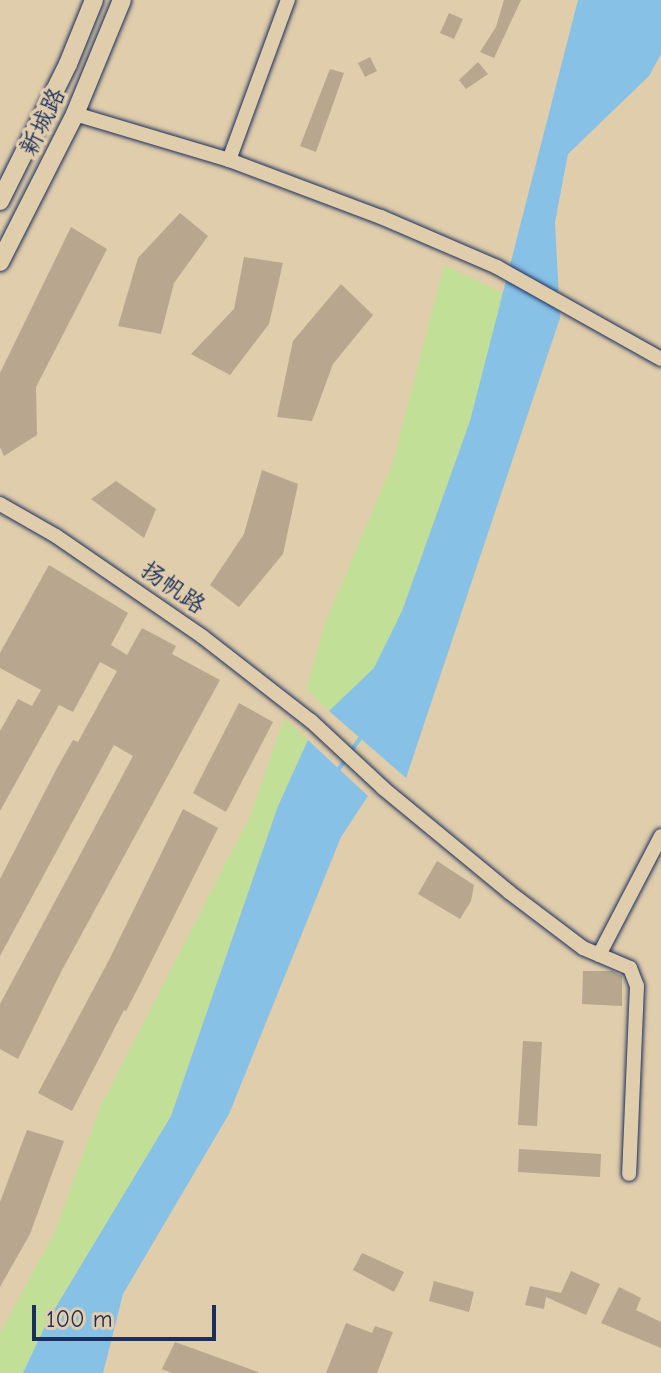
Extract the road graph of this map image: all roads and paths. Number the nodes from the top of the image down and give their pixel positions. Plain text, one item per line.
1 (94, 0) edge
2 (122, 0) edge
3 (288, 0) edge
4 (75, 114) junction
5 (229, 160) junction
6 (0, 201) edge
7 (0, 262) edge
8 (661, 359) edge
9 (0, 504) edge
10 (661, 836) edge
11 (599, 955) junction
12 (629, 1174) dead end

1 - 6 main road, 新城路
2 - 4 main road, 新城路
3 - 5 street
4 - 5 street
4 - 7 main road, 新城路
5 - 8 street
9 - 11 street, 扬帆路
10 - 11 street
11 - 12 street, 扬帆路

